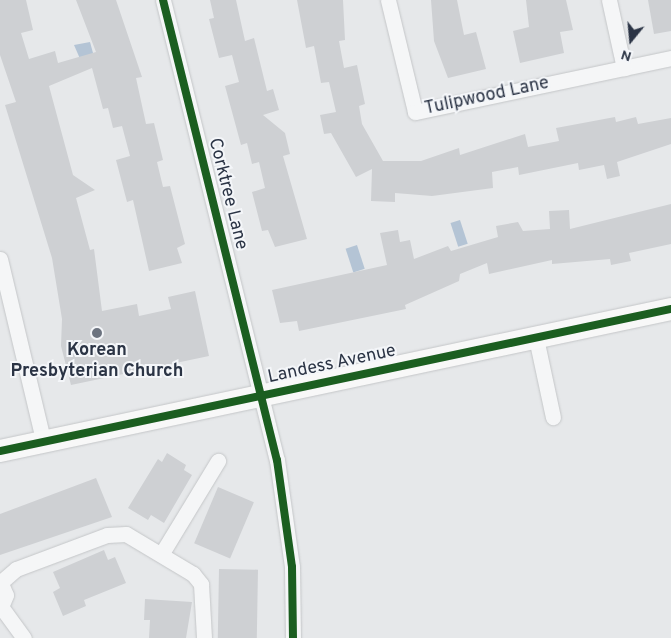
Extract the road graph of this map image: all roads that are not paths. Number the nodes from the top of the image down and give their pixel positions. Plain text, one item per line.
1 (163, 0) edge
2 (388, 0) edge
3 (608, 0) edge
4 (671, 58) edge
5 (624, 68) junction
6 (0, 259) edge
7 (671, 309) edge
8 (536, 338) junction
9 (262, 395) junction
10 (553, 417) dead end
11 (43, 439) junction
12 (0, 451) edge
13 (218, 461) dead end
14 (162, 553) junction
15 (1, 582) edge
16 (1, 608) edge
17 (24, 638) edge
18 (204, 638) edge
19 (293, 638) edge

1 - 9 street, Corktree Lane
2 - 5 street, Tulipwood Lane
3 - 5 street
4 - 5 street, Tulipwood Lane
6 - 11 street
7 - 8 main road, Landess Avenue
8 - 9 main road, Landess Avenue
8 - 10 street
9 - 11 main road, Landess Avenue
9 - 19 street, Corktree Lane
11 - 12 main road, Landess Avenue
13 - 14 street
14 - 15 street
14 - 18 street
15 - 16 street
16 - 17 street

